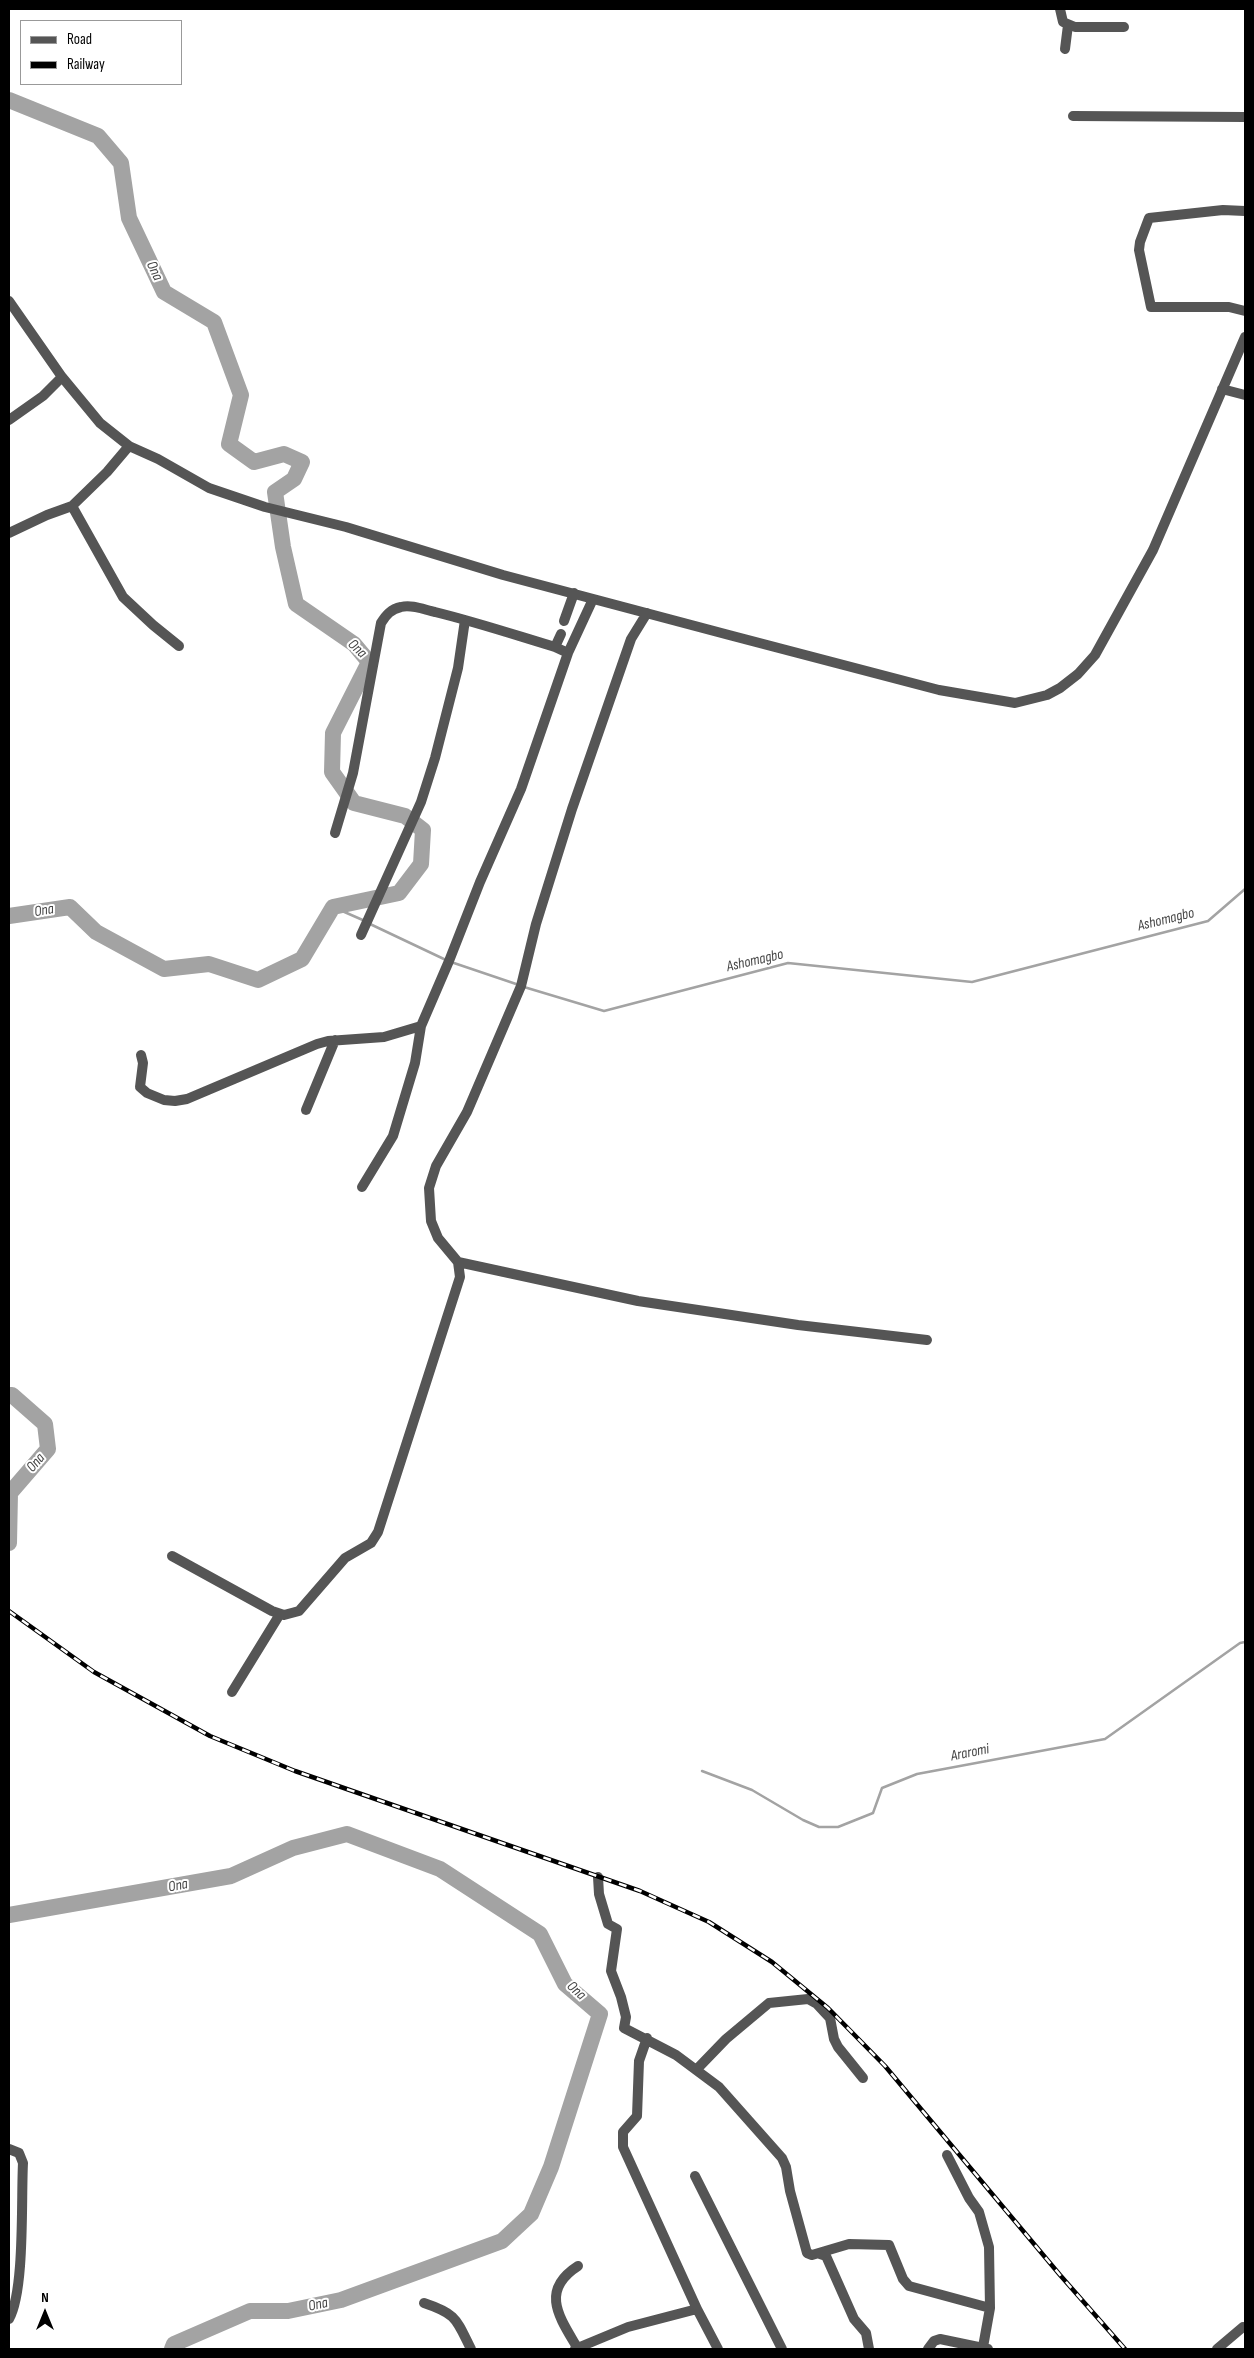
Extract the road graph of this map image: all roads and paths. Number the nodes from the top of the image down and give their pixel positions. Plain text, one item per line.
1 (1060, 9) edge
2 (1068, 25) junction
3 (1124, 27) dead end
4 (1065, 49) dead end
5 (1073, 116) dead end
6 (1245, 117) edge
7 (1245, 211) edge
8 (9, 301) edge
9 (1245, 311) edge
10 (1245, 337) edge
11 (62, 377) junction
12 (1222, 389) junction
13 (1245, 395) edge
14 (9, 420) edge
15 (129, 446) junction
16 (72, 506) junction
17 (9, 533) edge
18 (574, 593) junction
19 (593, 598) junction
20 (647, 613) junction
21 (466, 620) junction
22 (564, 621) dead end
23 (560, 634) dead end
24 (179, 646) dead end
25 (554, 647) junction
26 (568, 653) junction
27 (335, 832) dead end
28 (361, 935) dead end
29 (421, 1026) junction
30 (335, 1040) junction
31 (141, 1055) dead end
32 (306, 1110) dead end
33 (362, 1187) dead end
34 (458, 1262) junction
35 (927, 1340) dead end
36 (172, 1556) dead end
37 (280, 1614) junction
38 (232, 1692) dead end
39 (598, 1877) dead end
40 (647, 2038) junction
41 (697, 2070) junction
42 (863, 2078) dead end
43 (9, 2148) edge
44 (947, 2156) dead end
45 (695, 2176) dead end
46 (820, 2254) junction
47 (578, 2266) dead end
48 (424, 2303) dead end
49 (990, 2308) junction
50 (697, 2309) junction
51 (9, 2318) edge
52 (1243, 2327) dead end
53 (471, 2349) edge
54 (577, 2349) edge
55 (718, 2349) edge
56 (782, 2349) edge
57 (869, 2349) edge
58 (928, 2349) edge
59 (986, 2349) edge
60 (1217, 2349) edge

1 - 2 street
2 - 3 street
2 - 4 street
5 - 6 street
7 - 9 street
8 - 11 street
10 - 12 street
11 - 14 street
11 - 15 street
12 - 13 street
12 - 20 street
15 - 16 street
15 - 18 street
16 - 17 street
16 - 24 street
18 - 19 street
18 - 22 street
19 - 20 street
19 - 26 street
20 - 34 street
21 - 25 street
21 - 27 street
21 - 28 street
23 - 25 street
25 - 26 street
26 - 29 street
29 - 30 street
29 - 33 street
30 - 31 street
30 - 32 street
34 - 35 street
34 - 37 street
36 - 37 street
37 - 38 street
39 - 40 street
40 - 41 street
40 - 50 street
41 - 42 street
41 - 46 street
43 - 51 street
44 - 49 street
45 - 56 street
46 - 49 street
46 - 57 street
47 - 54 street
48 - 53 street
49 - 59 street
50 - 54 street
50 - 55 street
52 - 60 street
58 - 59 street

